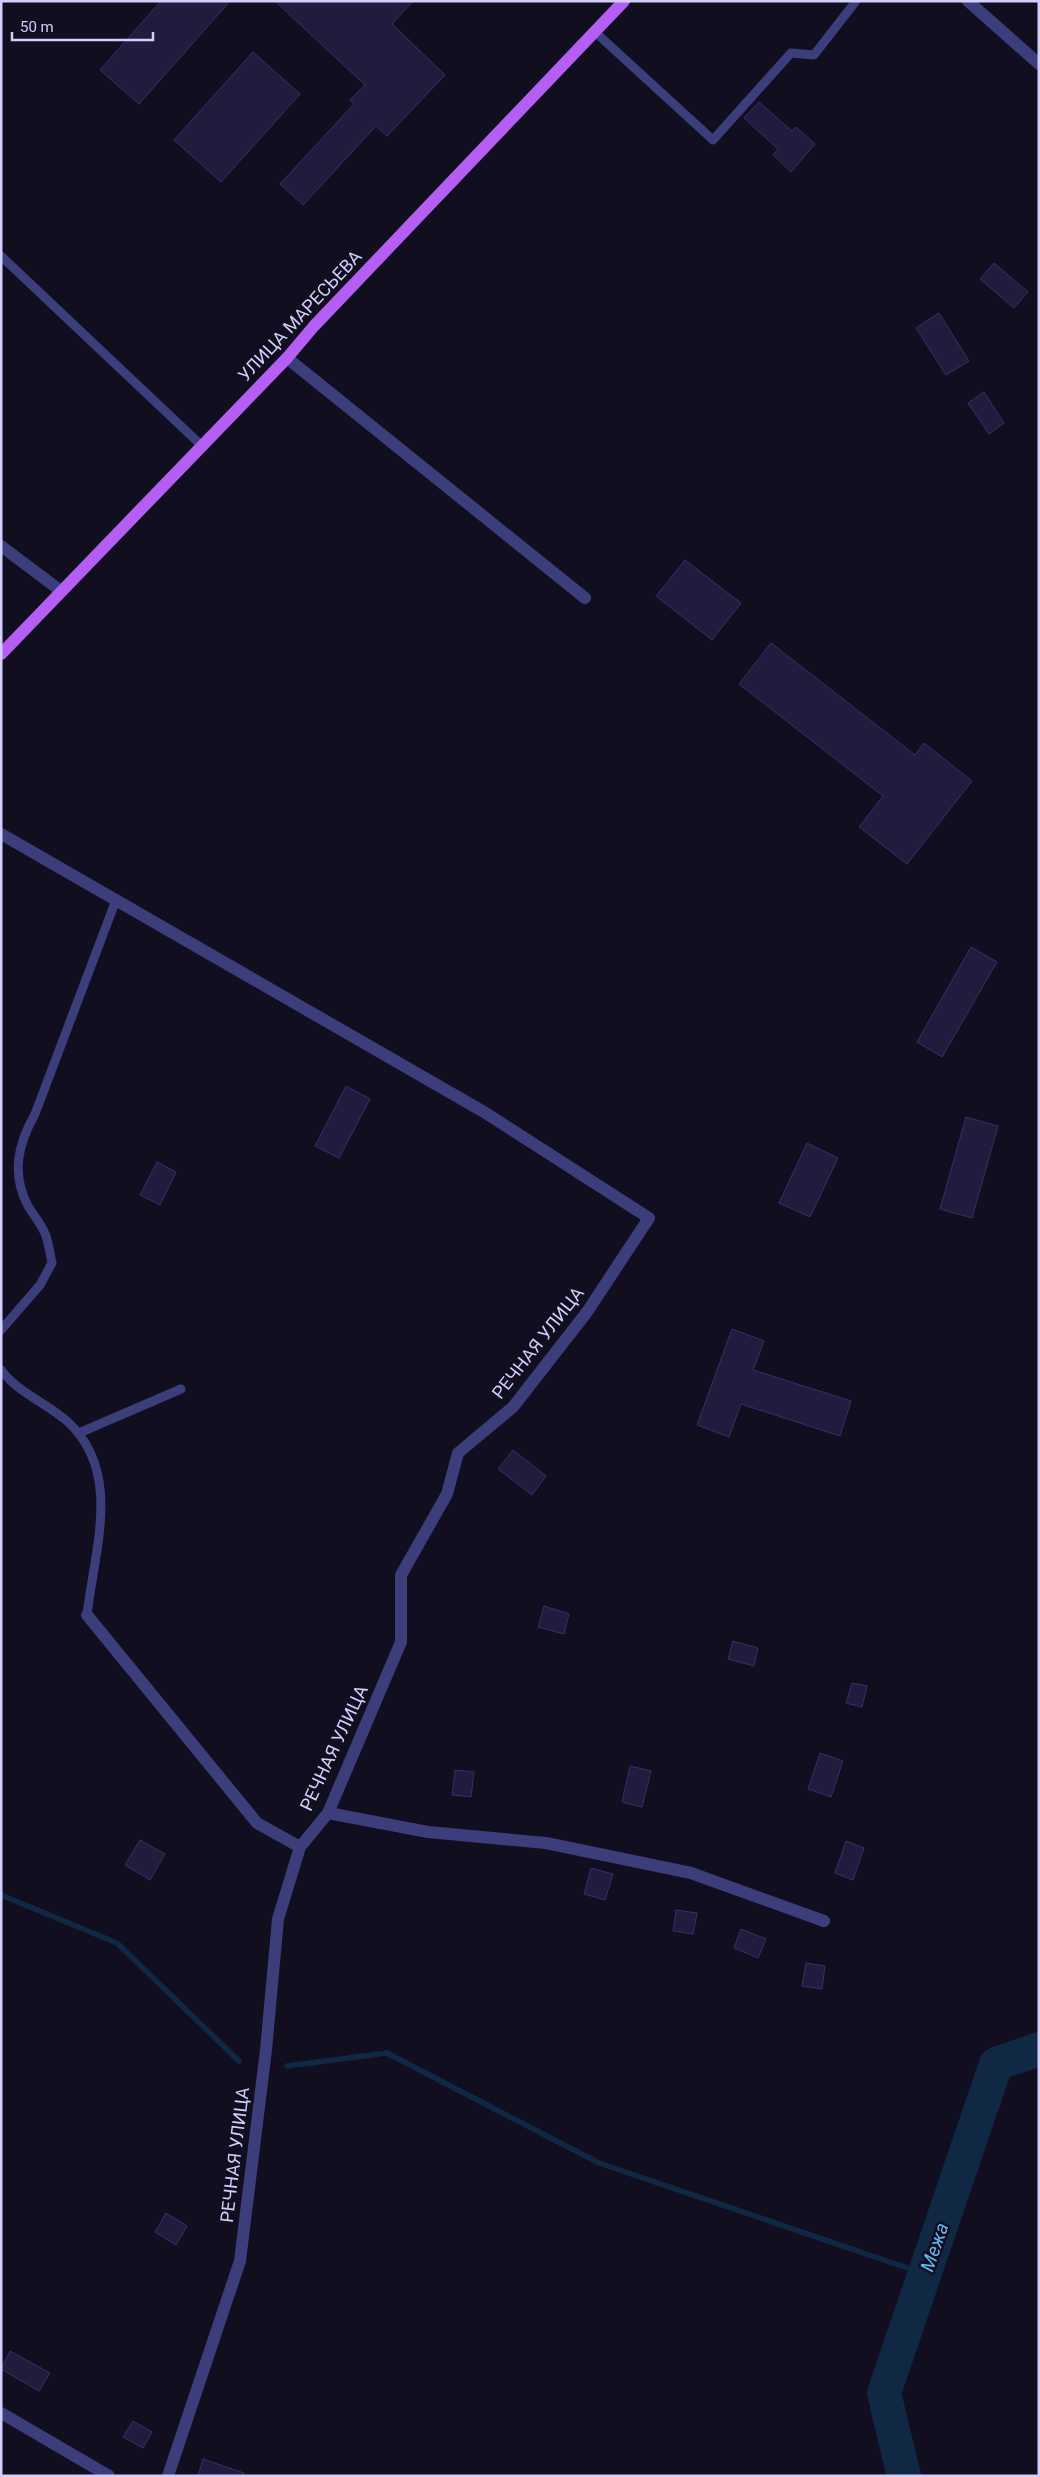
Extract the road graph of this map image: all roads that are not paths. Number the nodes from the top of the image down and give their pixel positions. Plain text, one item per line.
1 (624, 1) edge
2 (856, 1) edge
3 (968, 1) edge
4 (595, 32) junction
5 (1039, 64) edge
6 (1, 256) edge
7 (287, 358) junction
8 (201, 445) junction
9 (1, 546) edge
10 (61, 591) junction
11 (585, 598) dead end
12 (1, 654) edge
13 (1, 834) edge
14 (116, 900) junction
15 (1, 1330) edge
16 (1, 1370) edge
17 (180, 1389) dead end
18 (79, 1434) junction
19 (87, 1615) joint
20 (328, 1813) junction
21 (300, 1847) junction
22 (824, 1921) dead end
23 (1, 2412) edge
24 (109, 2476) edge
25 (168, 2476) edge

1 - 4 main road, УЛИЦА МАРЕСЬЕВА
2 - 4 lane
3 - 5 street
4 - 7 main road, УЛИЦА МАРЕСЬЕВА
6 - 8 lane
7 - 8 main road, УЛИЦА МАРЕСЬЕВА
7 - 11 street
8 - 10 main road, УЛИЦА МАРЕСЬЕВА
9 - 10 street
10 - 12 main road, УЛИЦА МАРЕСЬЕВА
13 - 14 street
14 - 15 lane
14 - 20 street, РЕЧНАЯ УЛИЦА
16 - 18 lane
17 - 18 lane
18 - 19 lane
19 - 21 street
20 - 21 street, РЕЧНАЯ УЛИЦА
20 - 22 street
21 - 25 street, РЕЧНАЯ УЛИЦА
23 - 24 street

